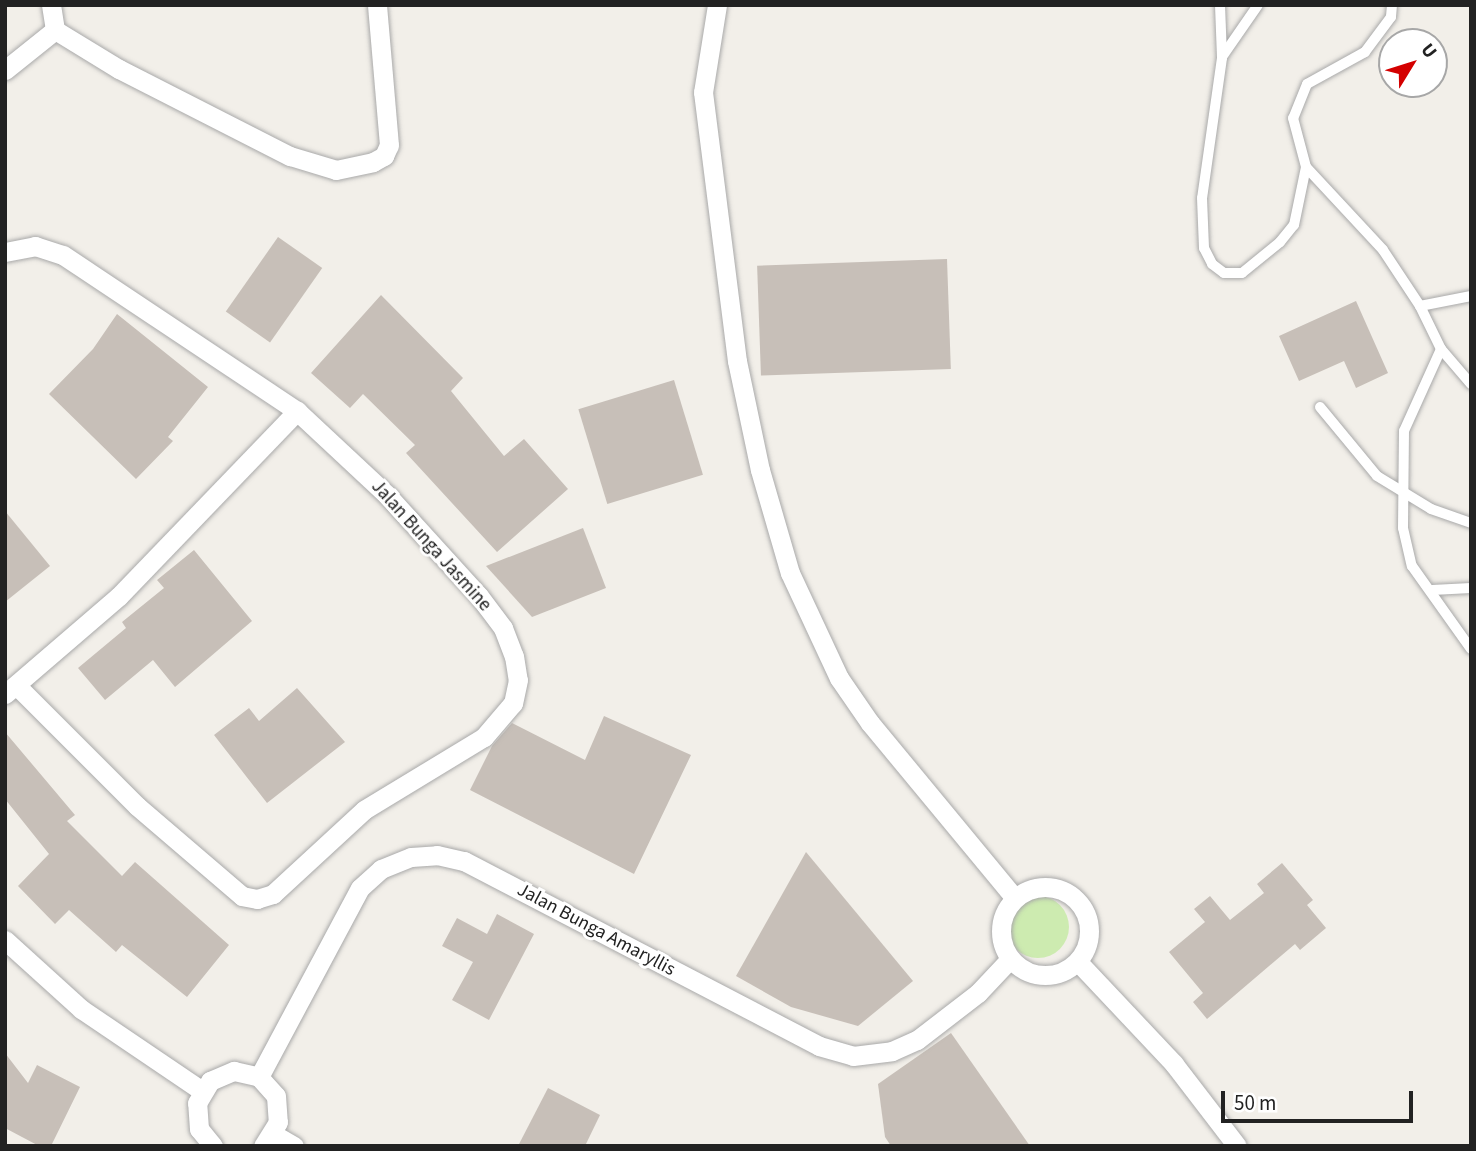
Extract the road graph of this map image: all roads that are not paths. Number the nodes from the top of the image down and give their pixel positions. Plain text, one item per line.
1 (51, 5) edge
2 (377, 5) edge
3 (717, 5) edge
4 (1220, 5) edge
5 (1258, 5) edge
6 (1392, 5) edge
7 (55, 30) junction
8 (1222, 58) junction
9 (5, 70) edge
10 (1306, 167) junction
11 (5, 252) edge
12 (1471, 296) edge
13 (1420, 306) junction
14 (1441, 349) junction
15 (1471, 384) edge
16 (1320, 407) dead end
17 (297, 411) junction
18 (1403, 494) junction
19 (1471, 523) edge
20 (1471, 588) edge
21 (1432, 590) junction
22 (1471, 649) edge
23 (11, 690) edge
24 (1015, 898) junction
25 (5, 940) edge
26 (1010, 959) junction
27 (1078, 962) junction
28 (259, 1077) junction
29 (202, 1091) junction
30 (268, 1140) edge
31 (214, 1146) edge
32 (294, 1146) edge
33 (1237, 1146) edge

1 - 7 street
2 - 7 street
3 - 24 street
4 - 8 lane
5 - 8 lane
6 - 10 lane
7 - 9 street
8 - 10 lane
10 - 13 lane
11 - 17 street, Jalan Bunga Jasmine
12 - 13 lane
13 - 14 lane
14 - 15 lane
14 - 18 lane
16 - 18 lane
17 - 23 street
17 - 23 street, Jalan Bunga Jasmine
18 - 19 lane
18 - 21 lane
20 - 21 lane
21 - 22 lane
24 - 26 street
24 - 27 street
25 - 29 street
26 - 27 street
26 - 28 street, Jalan Bunga Amaryllis
27 - 33 street
28 - 29 street
28 - 30 street
29 - 31 street
30 - 32 street

